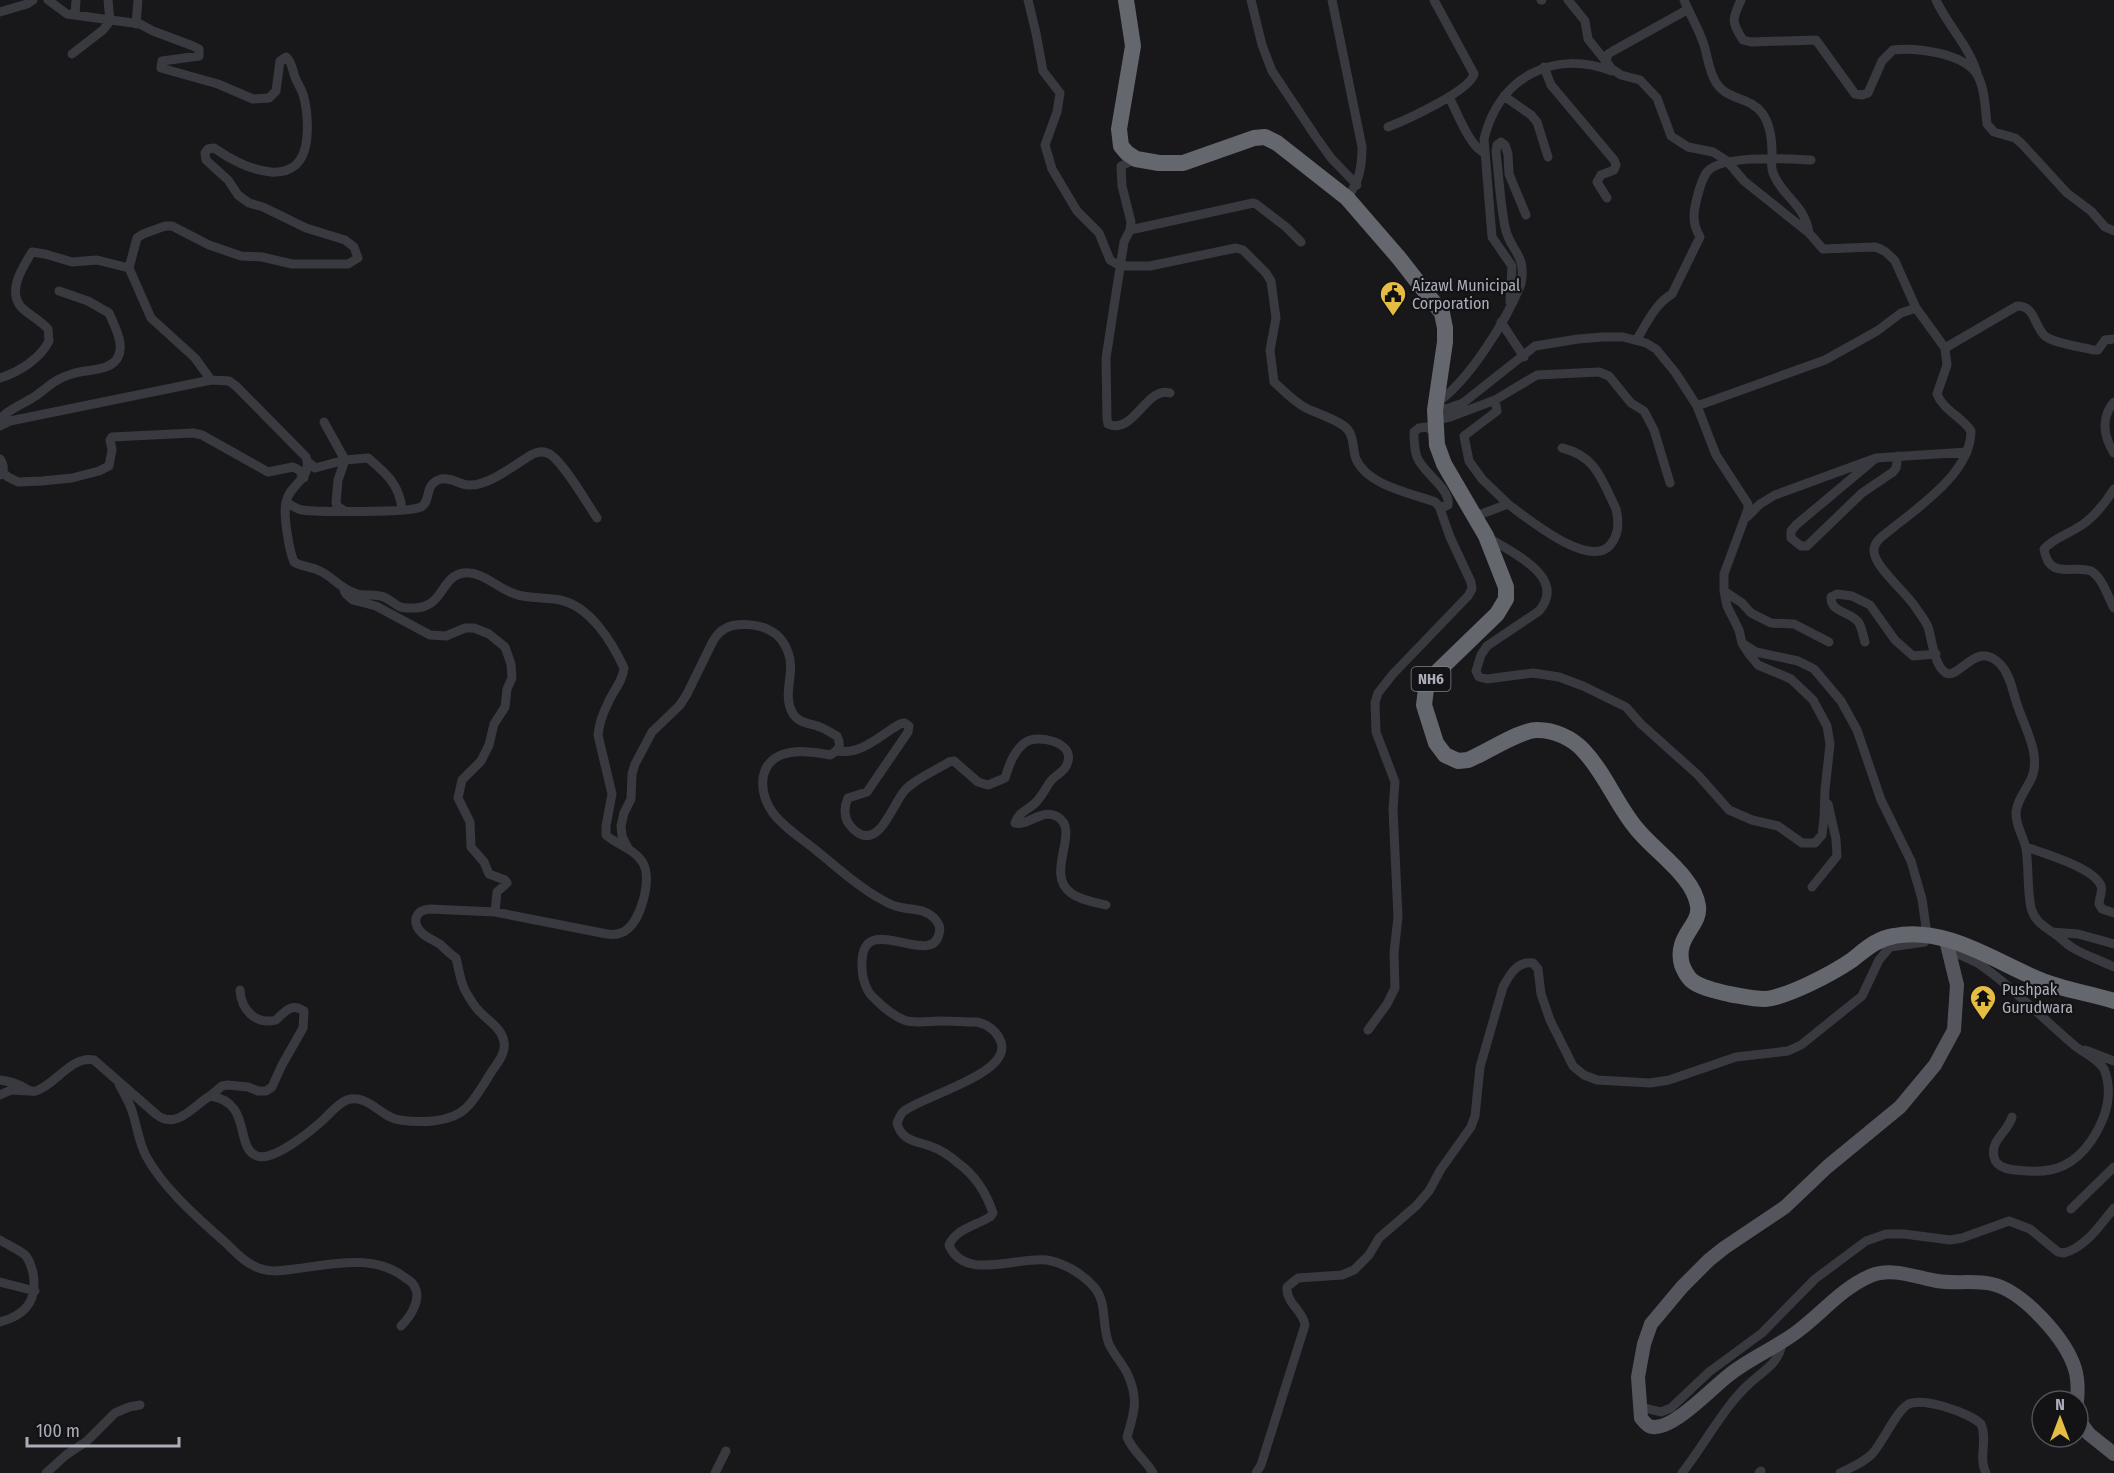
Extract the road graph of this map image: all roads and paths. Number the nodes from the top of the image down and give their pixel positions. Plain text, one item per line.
1 (33, 0) edge
2 (48, 0) edge
3 (76, 0) edge
4 (108, 0) edge
5 (138, 0) edge
6 (1028, 0) edge
7 (1126, 0) edge
8 (1251, 0) edge
9 (1332, 0) edge
10 (1434, 0) edge
11 (1568, 0) edge
12 (1741, 0) edge
13 (1936, 0) edge
14 (1685, 4) edge
15 (0, 12) edge
16 (75, 15) junction
17 (110, 21) junction
18 (136, 24) junction
19 (72, 54) dead end
20 (1606, 62) junction
21 (1544, 67) junction
22 (1616, 72) junction
23 (1977, 75) junction
24 (1504, 96) junction
25 (1449, 97) junction
26 (1388, 127) dead end
27 (1485, 153) junction
28 (1548, 157) dead end
29 (1772, 158) junction
30 (1136, 159) junction
31 (1811, 160) dead end
32 (1726, 161) junction
33 (1352, 192) junction
34 (1607, 198) dead end
35 (1526, 215) dead end
36 (1130, 231) junction
37 (2114, 231) edge
38 (1809, 233) junction
39 (1301, 242) dead end
40 (1120, 266) junction
41 (129, 268) junction
42 (59, 291) dead end
43 (1509, 307) junction
44 (1916, 308) junction
45 (1501, 322) junction
46 (1637, 339) junction
47 (2114, 339) edge
48 (1945, 348) junction
49 (1524, 357) junction
50 (0, 378) edge
51 (211, 380) junction
52 (1170, 393) dead end
53 (1495, 400) junction
54 (2114, 402) edge
55 (1697, 406) junction
56 (1436, 417) junction
57 (324, 422) dead end
58 (1, 425) edge
59 (1562, 448) dead end
60 (1967, 452) junction
61 (2114, 453) edge
62 (1898, 456) junction
63 (1876, 458) junction
64 (0, 459) edge
65 (345, 460) junction
66 (307, 461) junction
67 (1, 473) edge
68 (304, 478) junction
69 (1670, 483) dead end
70 (2114, 489) edge
71 (286, 502) junction
72 (1508, 504) junction
73 (1439, 506) junction
74 (402, 510) junction
75 (345, 511) junction
76 (1476, 516) junction
77 (597, 518) dead end
78 (1743, 521) junction
79 (1486, 536) junction
80 (344, 588) junction
81 (1724, 591) junction
82 (2114, 608) edge
83 (1829, 642) dead end
84 (1864, 642) dead end
85 (1743, 643) junction
86 (1936, 654) junction
87 (838, 751) junction
88 (1825, 790) junction
89 (2026, 847) junction
90 (629, 850) junction
91 (1812, 887) dead end
92 (1106, 905) dead end
93 (495, 912) junction
94 (2114, 913) edge
95 (2052, 932) junction
96 (1927, 934) junction
97 (2114, 944) edge
98 (1947, 946) junction
99 (2114, 967) edge
100 (240, 990) dead end
101 (2114, 1001) edge
102 (1368, 1030) dead end
103 (2077, 1048) junction
104 (2114, 1061) edge
105 (116, 1079) junction
106 (0, 1080) edge
107 (29, 1091) junction
108 (0, 1095) edge
109 (210, 1096) junction
110 (2012, 1117) dead end
111 (2114, 1167) edge
112 (2114, 1208) edge
113 (2071, 1209) dead end
114 (0, 1240) edge
115 (0, 1282) edge
116 (35, 1291) junction
117 (0, 1322) edge
118 (401, 1326) dead end
119 (1782, 1342) junction
120 (2076, 1389) edge
121 (140, 1405) dead end
122 (1639, 1411) junction
123 (2090, 1435) edge
124 (726, 1451) dead end
125 (2114, 1455) edge
126 (46, 1473) edge
127 (715, 1473) edge
128 (1154, 1473) edge
129 (1256, 1473) edge
130 (1682, 1473) edge
131 (1840, 1473) edge
132 (1986, 1473) edge

1 - 15 street
2 - 16 street
3 - 16 street
4 - 17 street
5 - 18 street
6 - 40 street
7 - 30 highway
8 - 33 street
9 - 33 street
10 - 25 street
11 - 20 street
12 - 23 street
13 - 23 street
14 - 20 street
14 - 29 street
16 - 17 street
17 - 18 street
17 - 19 street
18 - 41 street
20 - 22 street
21 - 22 street
21 - 24 street
21 - 34 street
22 - 32 street
23 - 37 street
24 - 27 street
24 - 28 street
25 - 26 street
25 - 27 street
27 - 43 street
29 - 31 street
29 - 32 street
29 - 38 street
30 - 33 highway, NH6
30 - 36 street
32 - 38 street
32 - 46 street
33 - 56 highway, NH6
35 - 43 street
36 - 39 street
36 - 40 street
38 - 44 street
40 - 52 street
40 - 73 street
41 - 50 street
41 - 51 street
42 - 58 street
43 - 45 street
44 - 48 street
44 - 55 street
45 - 49 street
45 - 56 street
46 - 49 street
46 - 55 street
47 - 48 street
48 - 60 street
49 - 56 street
51 - 58 street
51 - 66 street
53 - 56 street
53 - 69 street
53 - 72 street
54 - 61 street
55 - 78 street
56 - 73 street
56 - 76 highway, NH6
57 - 65 street
59 - 72 street
60 - 62 street
60 - 86 street
62 - 63 street
62 - 63 street
63 - 78 street
64 - 67 street
65 - 66 street
65 - 74 street
65 - 75 street
66 - 68 street
67 - 68 street
68 - 71 street
70 - 82 street
71 - 75 street
71 - 80 street
72 - 76 street
73 - 102 street
74 - 75 street
74 - 77 street
76 - 79 highway, NH6
78 - 81 street
79 - 88 street
79 - 96 highway, NH6
80 - 90 street
80 - 93 street
81 - 83 street
81 - 85 street
84 - 86 street
85 - 88 street
85 - 96 street
86 - 89 street
87 - 90 street
87 - 92 street
87 - 128 street
88 - 91 street
89 - 94 street
89 - 95 street
90 - 93 street
93 - 109 street
95 - 97 street
95 - 99 street
96 - 98 highway, NH6
96 - 129 street
98 - 101 highway, NH6
98 - 103 street
98 - 122 main road
100 - 109 street
103 - 104 street
103 - 110 street
105 - 107 street
105 - 109 street
105 - 118 street
106 - 107 street
107 - 108 street
111 - 113 street
112 - 122 street
114 - 116 street
115 - 116 street
116 - 117 street
119 - 120 main road
119 - 122 main road
119 - 130 street
121 - 126 street
123 - 125 main road
124 - 127 street
131 - 132 street

